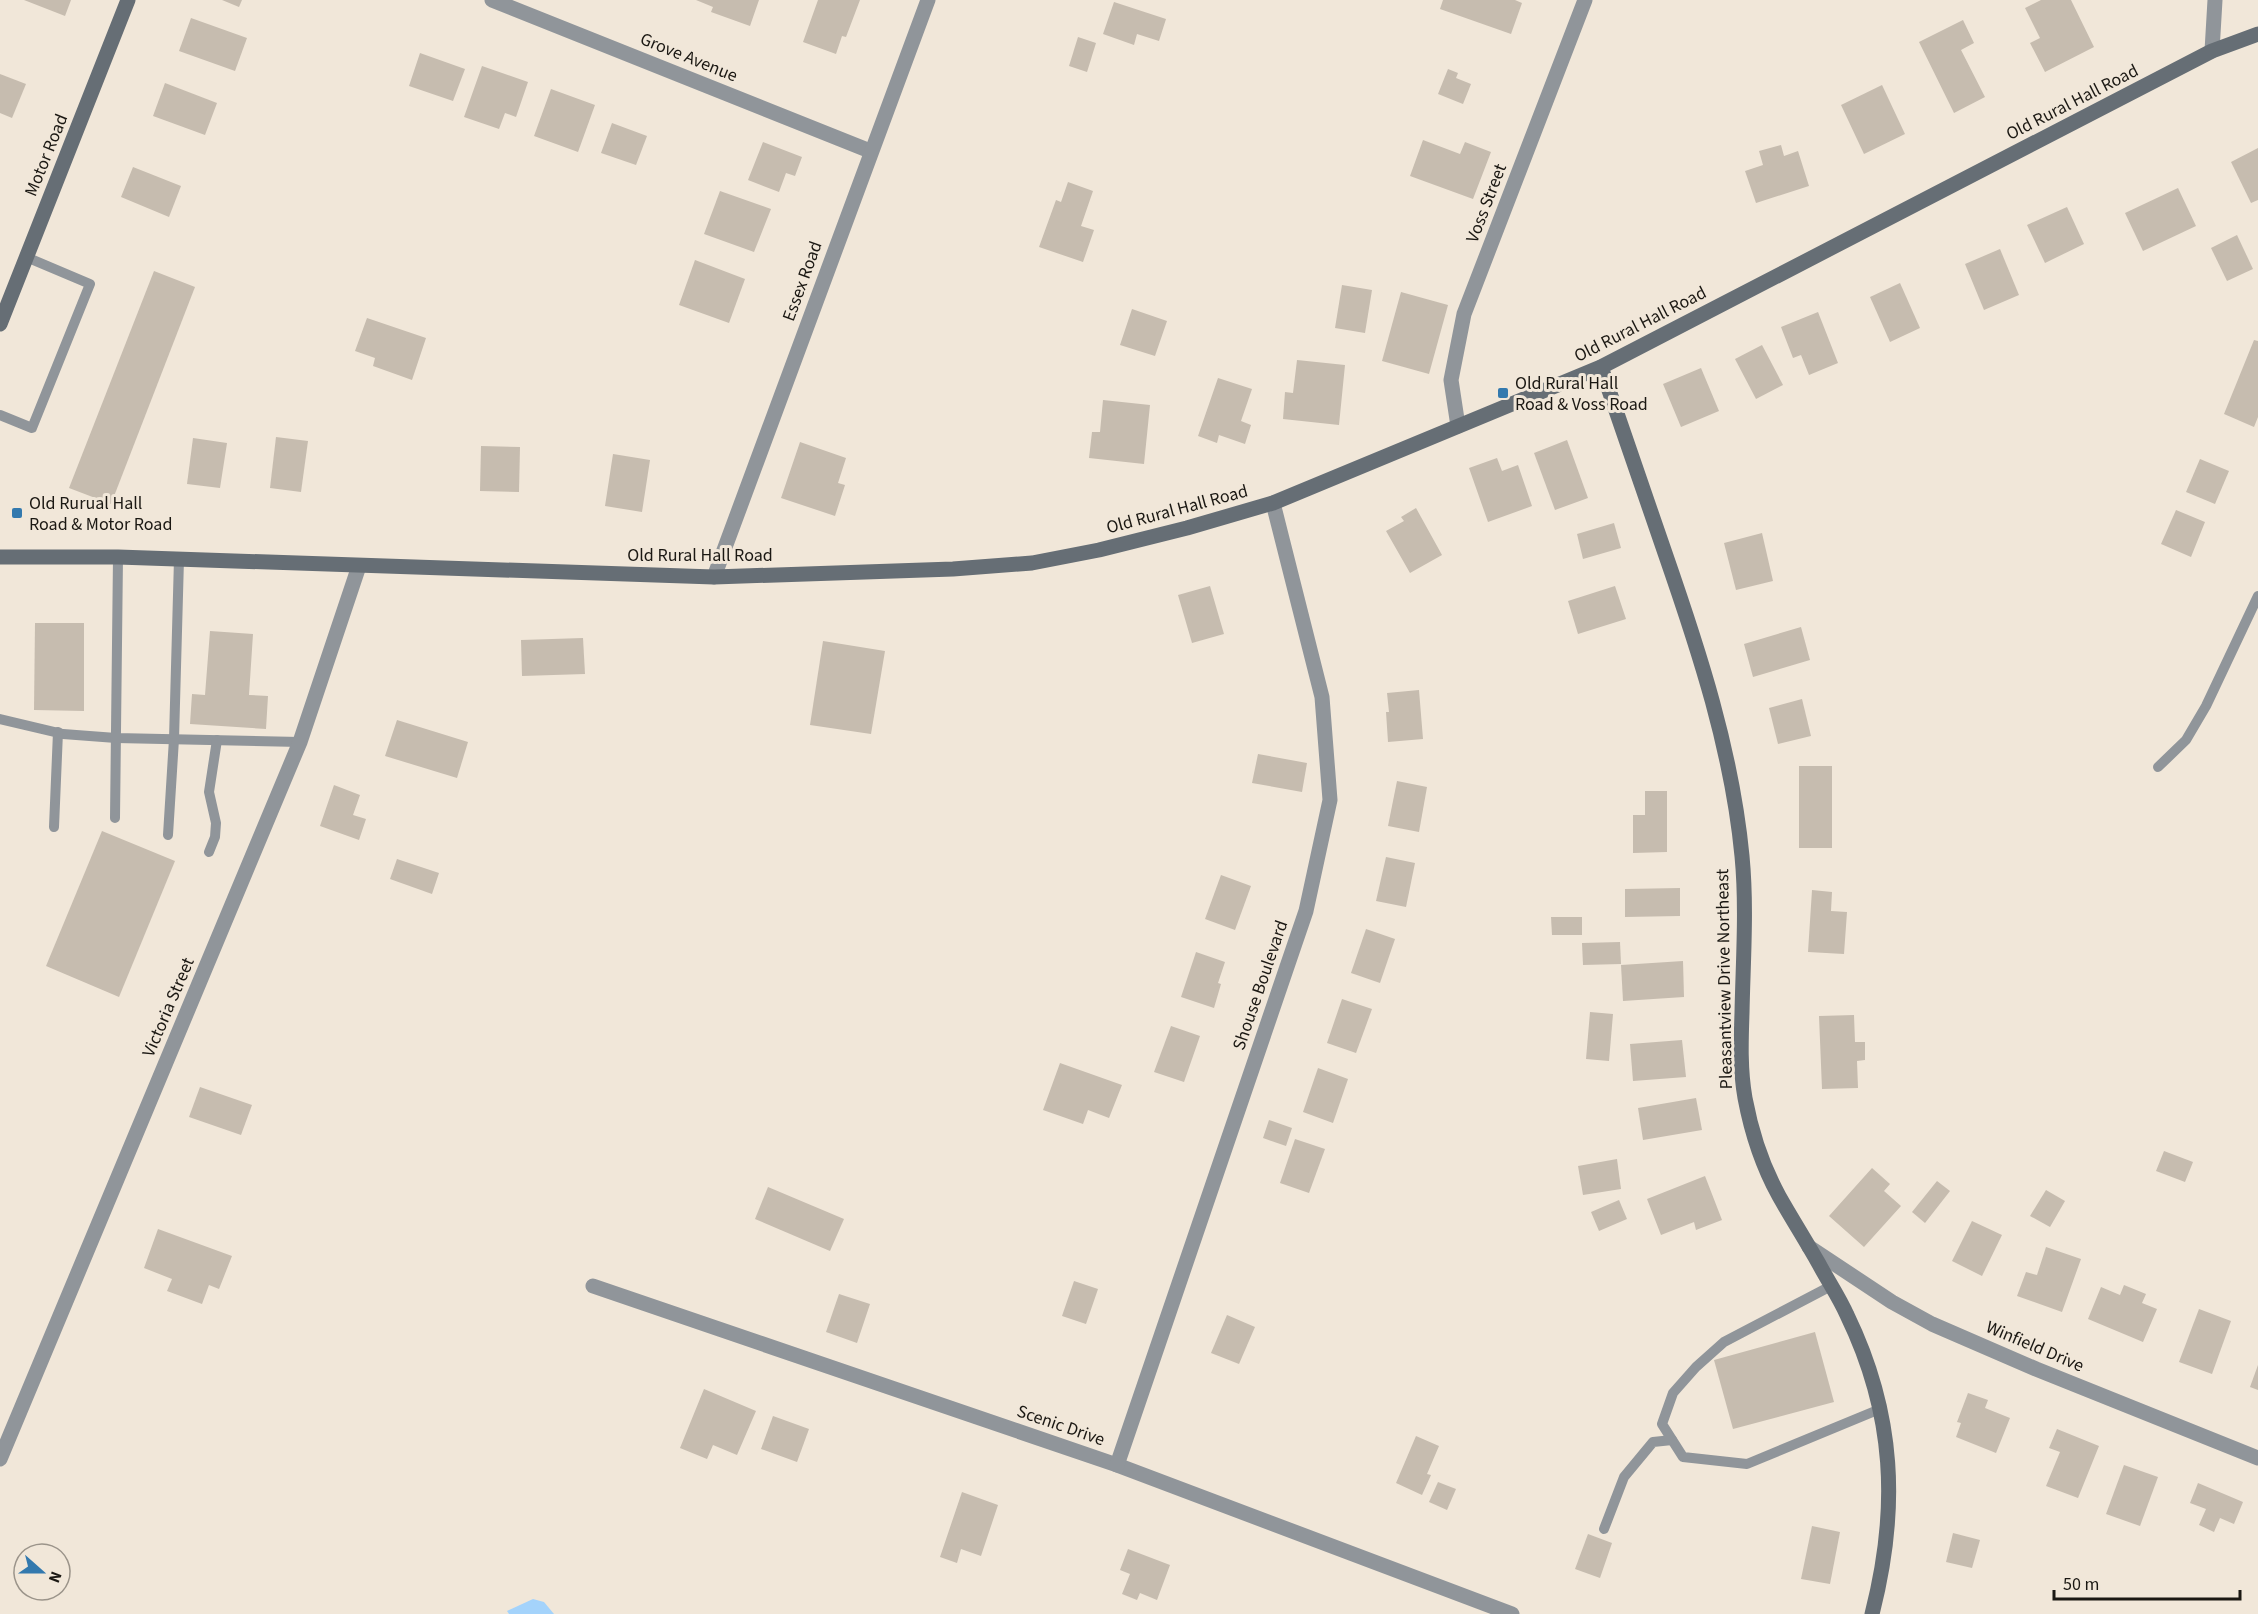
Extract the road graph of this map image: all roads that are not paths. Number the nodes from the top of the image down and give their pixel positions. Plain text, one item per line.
1 (128, 0) edge
2 (492, 0) edge
3 (928, 0) edge
4 (1585, 0) edge
5 (2215, 0) edge
6 (2258, 34) edge
7 (2212, 51) junction
8 (870, 151) junction
9 (26, 257) junction
10 (0, 324) edge
11 (1601, 367) junction
12 (0, 415) edge
13 (1458, 426) junction
14 (1273, 503) junction
15 (0, 557) edge
16 (118, 557) junction
17 (179, 559) junction
18 (359, 566) junction
19 (714, 577) junction
20 (2258, 596) edge
21 (0, 719) edge
22 (58, 732) junction
23 (116, 738) junction
24 (174, 739) junction
25 (217, 741) junction
26 (300, 742) junction
27 (2158, 768) dead end
28 (115, 818) dead end
29 (54, 827) dead end
30 (168, 835) dead end
31 (209, 852) dead end
32 (1809, 1247) junction
33 (593, 1286) dead end
34 (1831, 1286) junction
35 (1880, 1409) junction
36 (1672, 1440) junction
37 (2258, 1458) edge
38 (0, 1459) edge
39 (1117, 1465) junction
40 (1604, 1529) dead end
41 (1512, 1614) edge
42 (1872, 1614) edge

1 - 9 main road, Motor Road
2 - 8 street, Grove Avenue
3 - 8 street, Essex Road
4 - 13 street, Voss Street
5 - 7 street
6 - 7 main road, Old Rural Hall Road
7 - 11 main road, Old Rural Hall Road
8 - 19 street, Essex Road
9 - 10 main road, Motor Road
9 - 12 lane
11 - 13 main road, Old Rural Hall Road
11 - 32 main road, Pleasantview Drive Northeast
13 - 14 main road, Old Rural Hall Road
14 - 19 main road, Old Rural Hall Road
14 - 39 street, Shouse Boulevard
15 - 16 main road, Old Rural Hall Road
16 - 17 main road, Old Rural Hall Road
16 - 23 lane
17 - 18 main road, Old Rural Hall Road
17 - 24 lane
18 - 19 main road, Old Rural Hall Road
18 - 26 street, Victoria Street
20 - 27 lane
21 - 22 lane
22 - 23 lane
22 - 29 lane
23 - 24 lane
23 - 28 lane
24 - 25 lane
24 - 30 lane
25 - 26 lane
25 - 31 lane
26 - 38 street, Victoria Street
32 - 34 main road, Pleasantview Drive Northeast
32 - 37 street, Winfield Drive
33 - 39 street, Scenic Drive
34 - 35 main road, Pleasantview Drive Northeast
34 - 36 lane
35 - 36 lane
35 - 42 main road, Pleasantview Drive Northeast
36 - 40 lane
39 - 41 street, Scenic Drive

